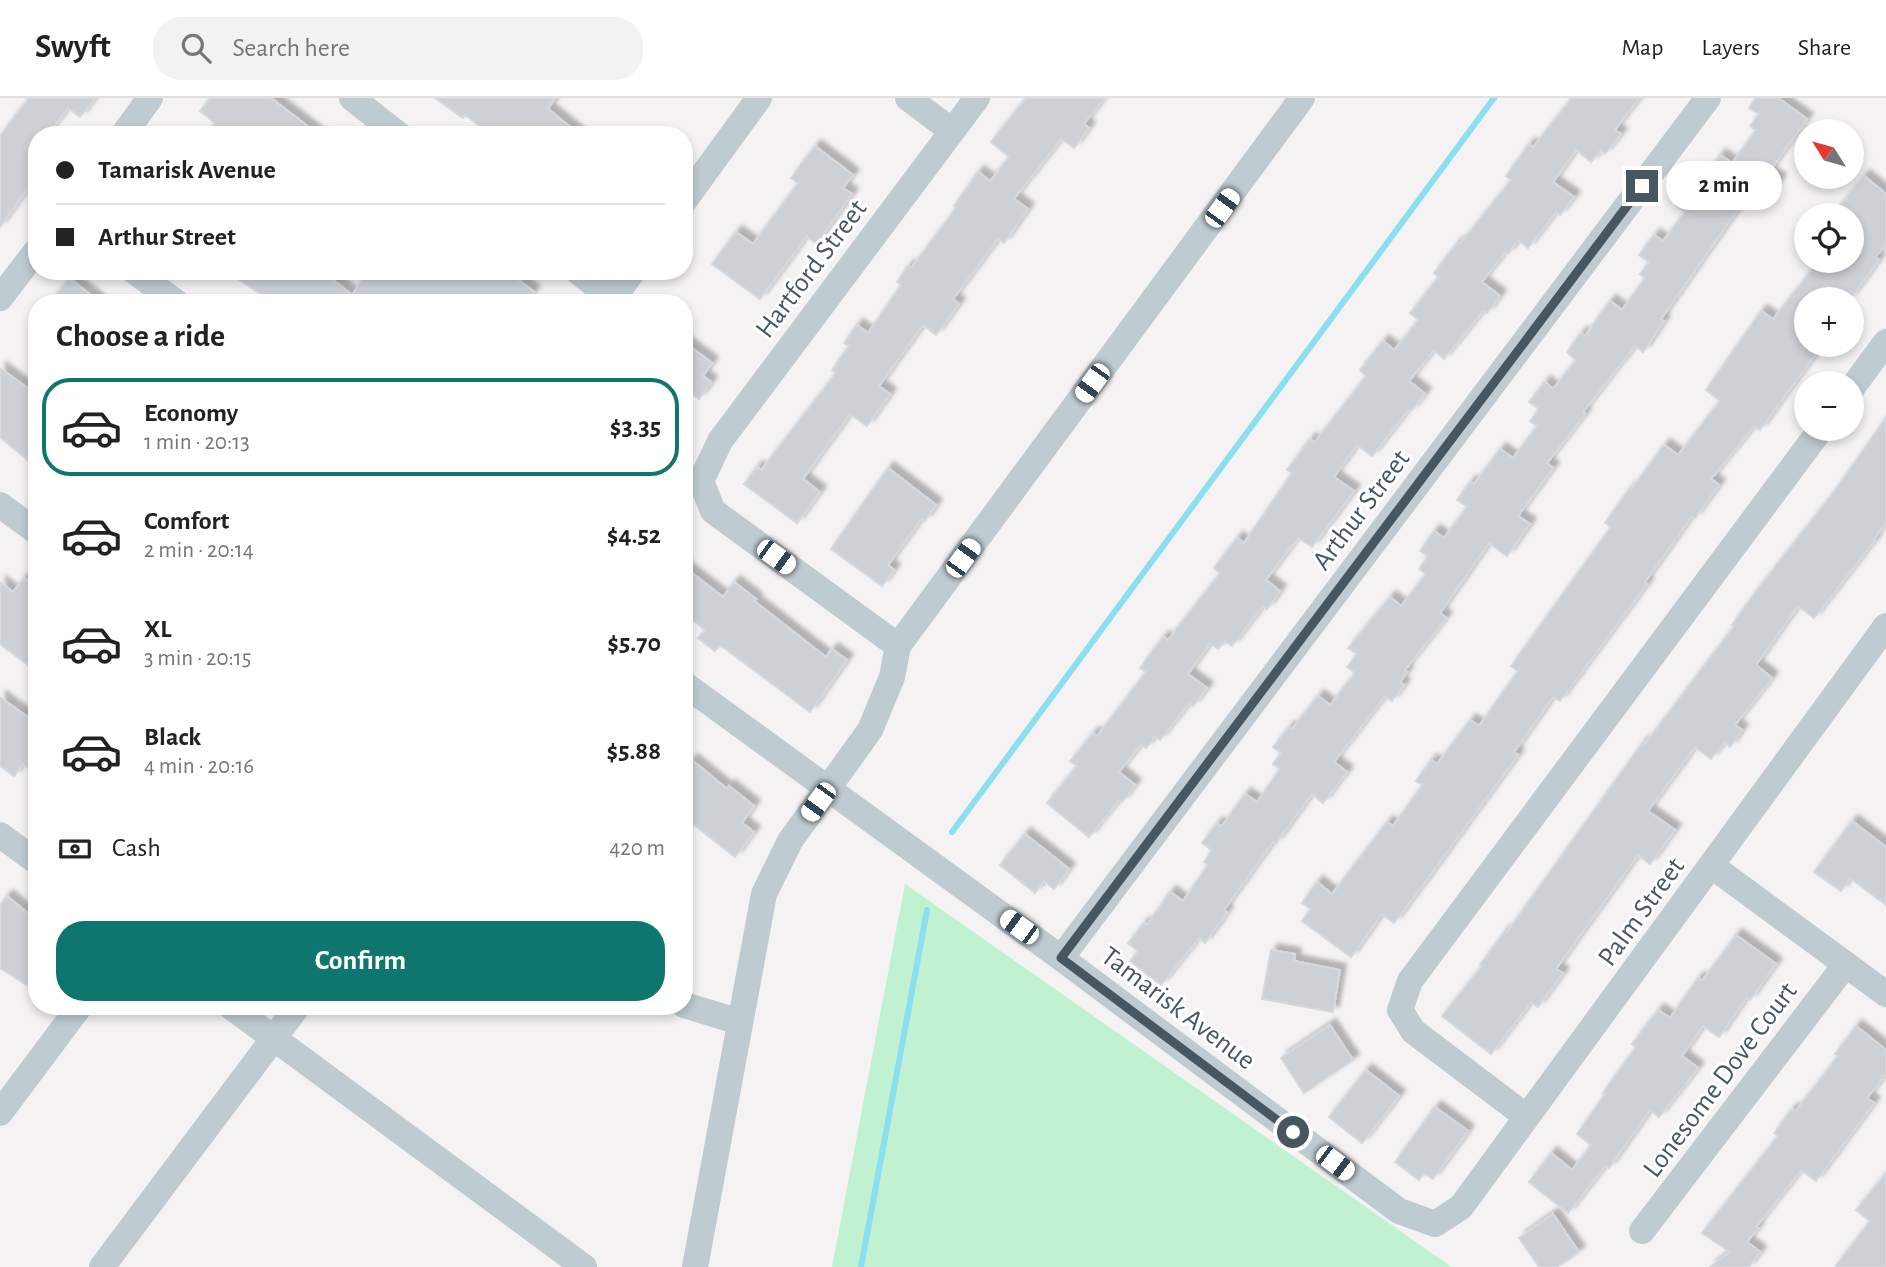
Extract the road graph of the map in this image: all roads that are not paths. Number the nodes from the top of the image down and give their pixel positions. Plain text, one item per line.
1 (150, 98) edge
2 (352, 98) edge
3 (760, 98) edge
4 (908, 98) edge
5 (977, 98) edge
6 (1302, 98) edge
7 (1709, 98) edge
8 (130, 126) edge
9 (388, 126) edge
10 (952, 131) junction
11 (693, 189) edge
12 (28, 262) edge
13 (146, 280) edge
14 (587, 280) edge
15 (165, 294) edge
16 (603, 294) edge
17 (0, 298) edge
18 (1886, 342) edge
19 (1864, 372) edge
20 (1812, 441) edge
21 (0, 505) edge
22 (28, 525) edge
23 (1886, 626) edge
24 (898, 646) junction
25 (693, 691) edge
26 (828, 789) junction
27 (0, 835) edge
28 (28, 855) edge
29 (1712, 866) junction
30 (1061, 958) junction
31 (1846, 964) junction
32 (1886, 994) edge
33 (693, 1008) edge
34 (73, 1015) edge
35 (242, 1015) edge
36 (291, 1015) edge
37 (740, 1022) junction
38 (274, 1039) junction
39 (0, 1113) edge
40 (1527, 1117) junction
41 (1435, 1224) joint
42 (1642, 1231) dead end
43 (102, 1267) edge
44 (584, 1267) edge
45 (695, 1267) edge

1 - 8 street
2 - 9 street
3 - 11 street
4 - 10 street
5 - 10 street, Hartford Street
6 - 24 street
7 - 30 street, Arthur Street
10 - 24 street, Hartford Street
12 - 17 street
13 - 15 street
14 - 16 street
18 - 19 street
20 - 40 street
21 - 22 street
23 - 29 street, Palm Street
24 - 26 street
25 - 26 street, Tamarisk Avenue
26 - 30 street, Tamarisk Avenue
26 - 37 street
27 - 28 street
29 - 31 street
29 - 40 street, Palm Street
30 - 41 street, Tamarisk Avenue
31 - 32 street
31 - 42 street, Lonesome Dove Court
33 - 37 street
34 - 39 street
35 - 38 street
36 - 38 street
37 - 45 street
38 - 43 street
38 - 44 street
40 - 41 street, Palm Street

